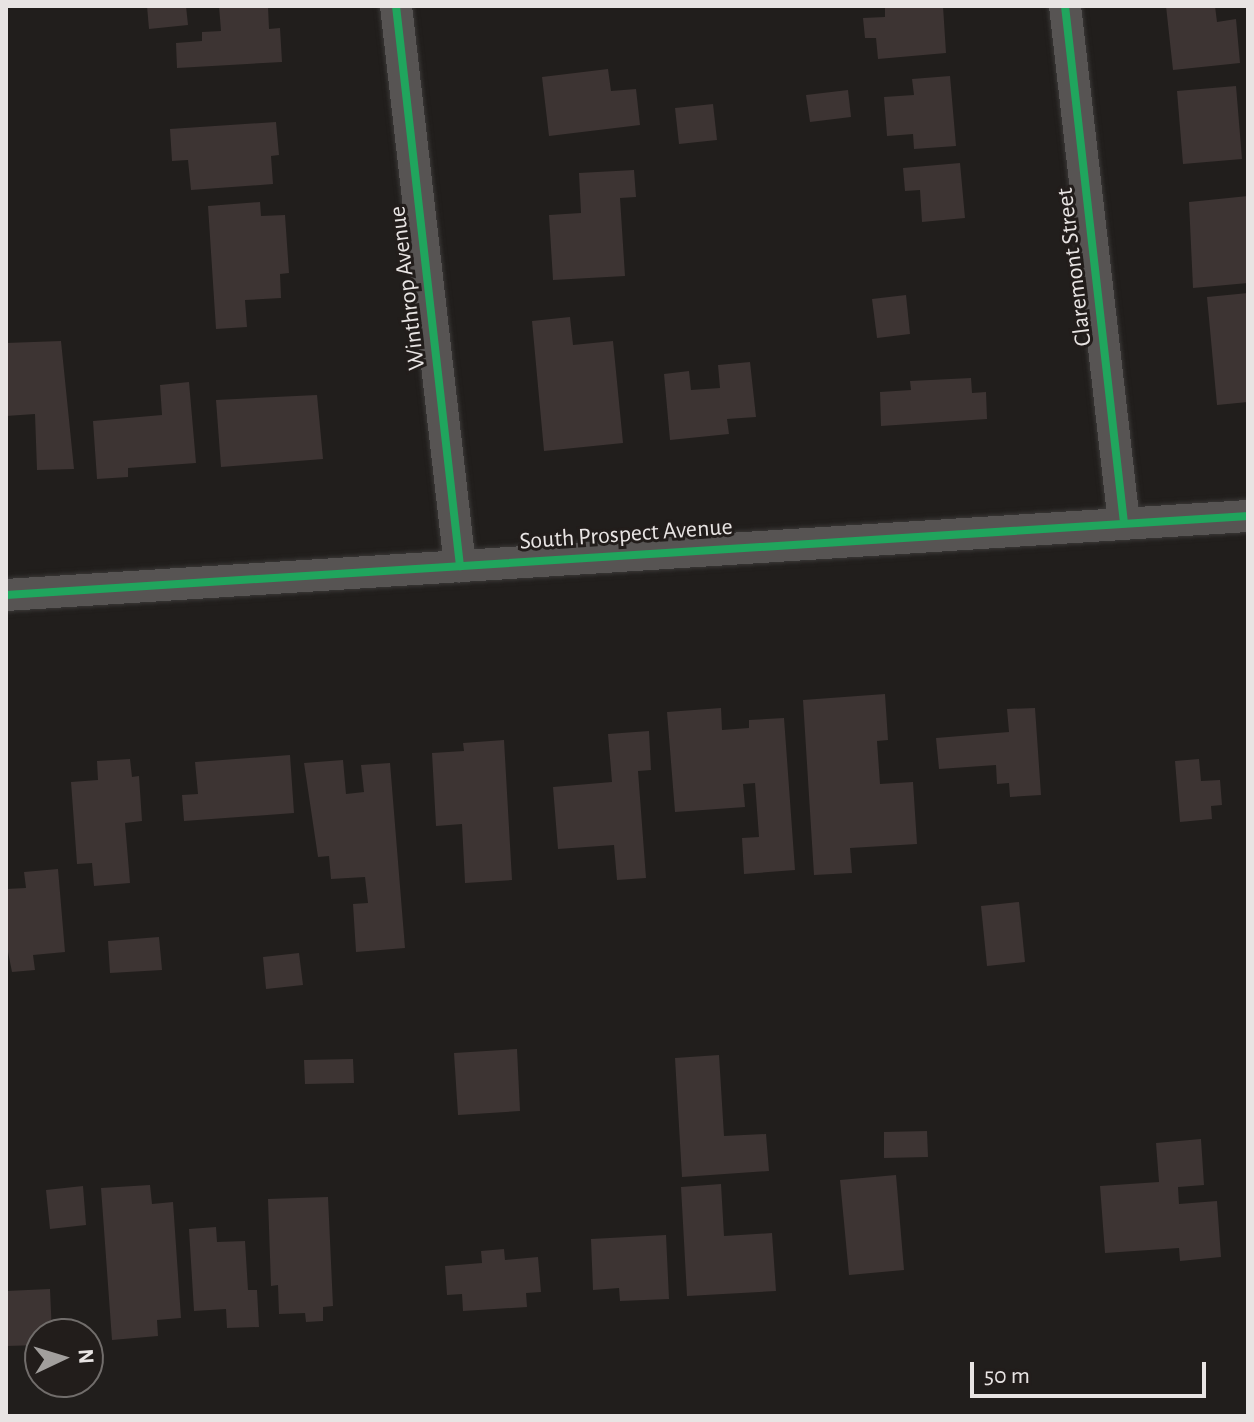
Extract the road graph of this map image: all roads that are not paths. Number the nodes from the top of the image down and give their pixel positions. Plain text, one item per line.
1 (396, 6) edge
2 (1065, 6) edge
3 (1248, 516) edge
4 (1124, 523) junction
5 (460, 566) junction
6 (6, 595) edge

1 - 5 street, Winthrop Avenue
2 - 4 street, Claremont Street
3 - 4 street, South Prospect Avenue
4 - 5 street, South Prospect Avenue
5 - 6 street, South Prospect Avenue

